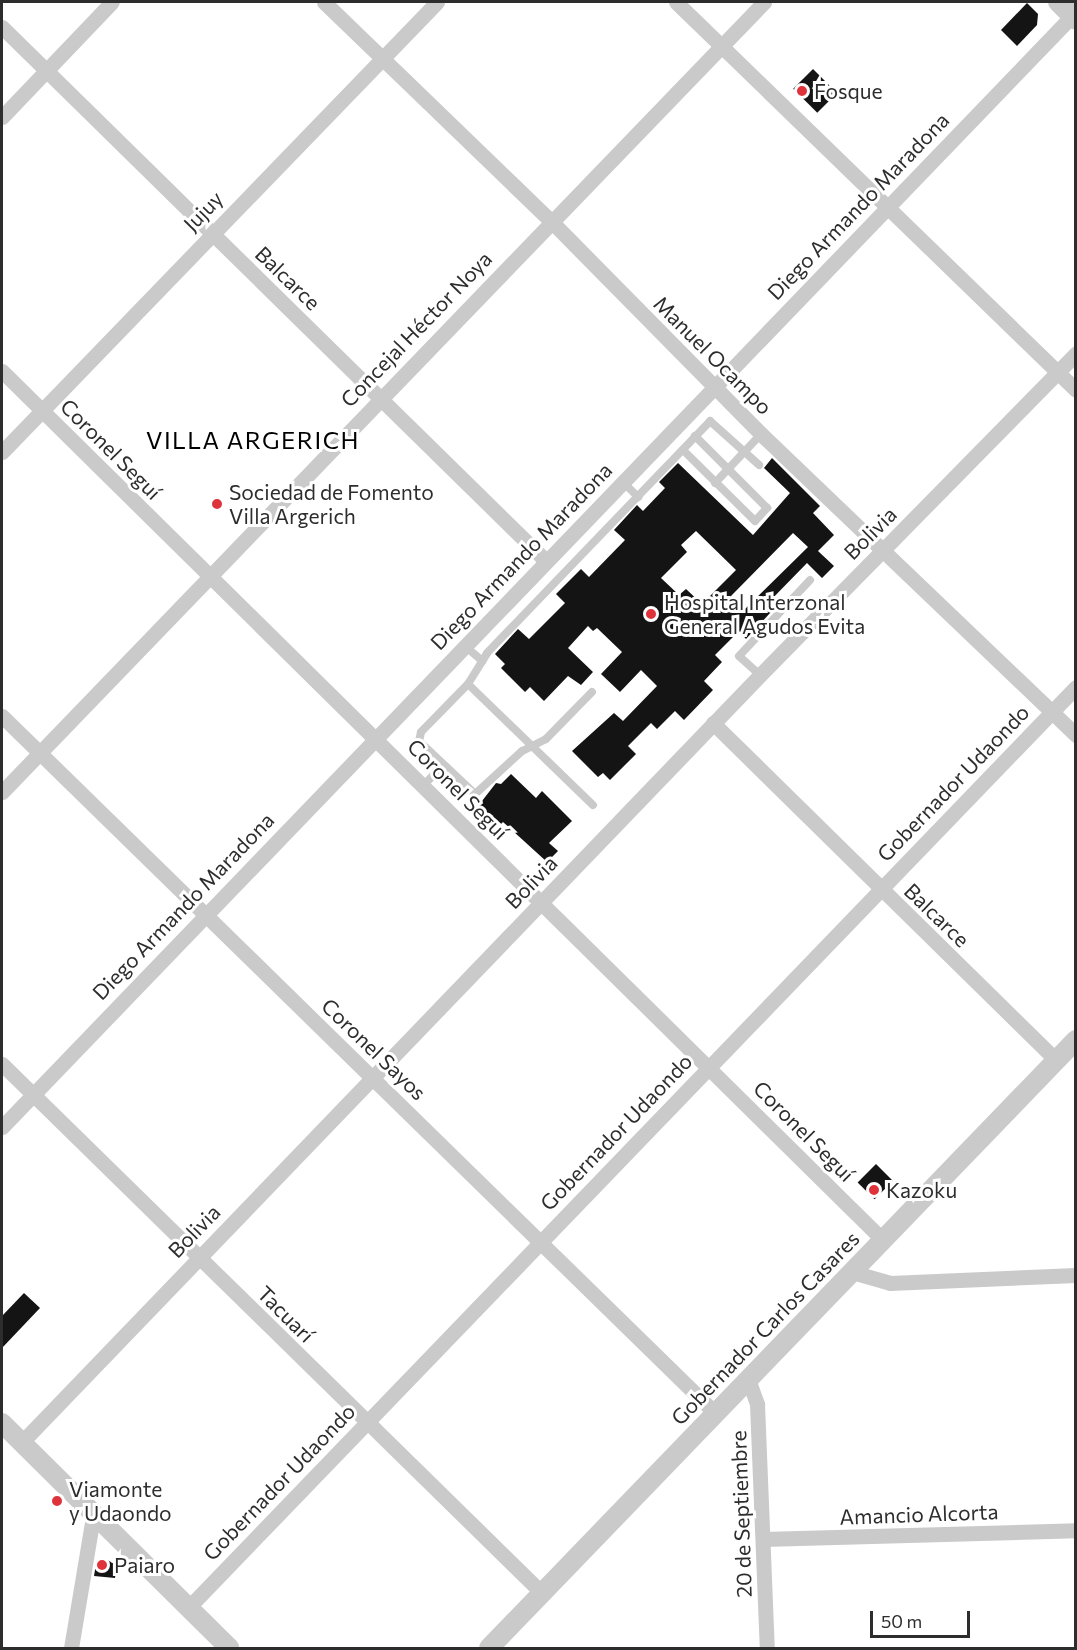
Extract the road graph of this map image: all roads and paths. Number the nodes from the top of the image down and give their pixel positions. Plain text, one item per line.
1 (112, 2) edge
2 (324, 2) edge
3 (437, 2) edge
4 (676, 2) edge
5 (764, 2) edge
6 (1058, 2) edge
7 (1074, 18) edge
8 (2, 27) edge
9 (720, 45) junction
10 (382, 58) junction
11 (46, 70) junction
12 (2, 117) edge
13 (886, 207) junction
14 (550, 220) junction
15 (212, 233) junction
16 (1076, 353) edge
17 (2, 370) edge
18 (1057, 372) junction
19 (712, 386) junction
20 (1076, 390) edge
21 (379, 398) junction
22 (42, 410) junction
23 (761, 434) junction
24 (695, 436) junction
25 (682, 450) junction
26 (2, 452) edge
27 (745, 452) junction
28 (759, 465) dead end
29 (728, 469) junction
30 (622, 481) junction
31 (716, 483) junction
32 (638, 497) junction
33 (883, 550) junction
34 (545, 560) junction
35 (209, 575) junction
36 (810, 580) dead end
37 (465, 646) junction
38 (482, 661) junction
39 (760, 675) junction
40 (468, 684) junction
41 (1076, 687) edge
42 (592, 692) dead end
43 (1052, 711) junction
44 (2, 716) edge
45 (713, 723) junction
46 (1076, 735) edge
47 (375, 737) junction
48 (534, 745) junction
49 (39, 753) junction
50 (442, 766) junction
51 (424, 785) junction
52 (2, 792) edge
53 (593, 805) dead end
54 (880, 889) junction
55 (541, 901) junction
56 (205, 912) junction
57 (1076, 1040) edge
58 (1056, 1060) junction
59 (2, 1064) edge
60 (709, 1066) junction
61 (372, 1077) junction
62 (32, 1094) junction
63 (2, 1127) edge
64 (540, 1240) junction
65 (883, 1240) junction
66 (199, 1256) junction
67 (852, 1272) junction
68 (1076, 1275) edge
69 (748, 1379) junction
70 (716, 1413) junction
71 (365, 1422) junction
72 (2, 1423) edge
73 (21, 1443) junction
74 (93, 1517) junction
75 (1076, 1530) edge
76 (763, 1539) junction
77 (542, 1593) junction
78 (188, 1608) junction
79 (72, 1648) edge
80 (229, 1648) edge
81 (489, 1648) edge
82 (767, 1648) edge

1 - 11 street
2 - 10 street, Manuel Ocampo
3 - 10 street, Jujuy
4 - 9 street
5 - 9 street, Concejal Héctor Noya
6 - 7 street
7 - 13 street, Diego Armando Maradona
8 - 11 street, Balcarce
9 - 13 street
9 - 14 street, Concejal Héctor Noya
10 - 14 street, Manuel Ocampo
10 - 15 street, Jujuy
11 - 12 street
11 - 15 street, Balcarce
13 - 18 street
13 - 19 street, Diego Armando Maradona
14 - 19 street, Manuel Ocampo
14 - 21 street, Concejal Héctor Noya
15 - 21 street, Balcarce
15 - 22 street, Jujuy
16 - 18 street, Bolivia
17 - 22 street, Coronel Seguí
18 - 20 street
18 - 33 street, Bolivia
19 - 23 street, Manuel Ocampo
19 - 30 street, Diego Armando Maradona
21 - 34 street, Balcarce
21 - 35 street, Concejal Héctor Noya
22 - 26 street, Jujuy
22 - 35 street, Coronel Seguí
23 - 27 lane
23 - 33 street, Manuel Ocampo
24 - 25 lane
24 - 27 lane
24 - 29 lane
25 - 31 lane
25 - 32 lane
27 - 28 lane
27 - 29 lane
29 - 31 lane
29 - 31 lane
30 - 32 lane
30 - 34 street, Diego Armando Maradona
32 - 38 lane
33 - 39 street, Bolivia
33 - 43 street, Manuel Ocampo
34 - 37 street, Diego Armando Maradona
35 - 47 street, Coronel Seguí
35 - 49 street, Concejal Héctor Noya
36 - 39 lane
37 - 38 lane
37 - 47 street, Diego Armando Maradona
38 - 40 lane
39 - 45 street, Bolivia
40 - 48 lane
40 - 50 lane
41 - 43 street, Gobernador Udaondo
42 - 48 lane
43 - 46 street, Manuel Ocampo
43 - 54 street, Gobernador Udaondo
44 - 49 street, Coronel Sayos
45 - 54 street, Balcarce
45 - 55 street, Bolivia
47 - 51 street, Coronel Seguí
47 - 56 street, Diego Armando Maradona
48 - 50 lane
48 - 53 lane
49 - 52 street, Concejal Héctor Noya
49 - 56 street, Coronel Sayos
50 - 51 lane
51 - 55 street, Coronel Seguí
54 - 58 street, Balcarce
54 - 60 street, Gobernador Udaondo
55 - 60 street, Coronel Seguí
55 - 61 street, Bolivia
56 - 61 street, Coronel Sayos
56 - 62 street, Diego Armando Maradona
57 - 58 street, Gobernador Carlos Casares
58 - 65 street, Gobernador Carlos Casares
59 - 62 street, Tacuarí
60 - 64 street, Gobernador Udaondo
60 - 65 street, Coronel Seguí
61 - 64 street, Coronel Sayos
61 - 66 street, Bolivia
62 - 63 street, Diego Armando Maradona
62 - 66 street, Tacuarí
64 - 70 street, Coronel Sayos
64 - 71 street, Gobernador Udaondo
65 - 67 street, Gobernador Carlos Casares
66 - 71 street, Tacuarí
66 - 73 street, Bolivia
67 - 68 street
67 - 69 street, Gobernador Carlos Casares
69 - 70 street, Gobernador Carlos Casares
69 - 76 street, 20 de Septiembre
70 - 77 street, Gobernador Carlos Casares
71 - 77 street, Tacuarí
71 - 78 street, Gobernador Udaondo
72 - 73 street
73 - 74 street
74 - 78 street
74 - 79 street
75 - 76 street, Amancio Alcorta
76 - 82 street, 20 de Septiembre
77 - 81 street, Gobernador Carlos Casares
78 - 80 street

